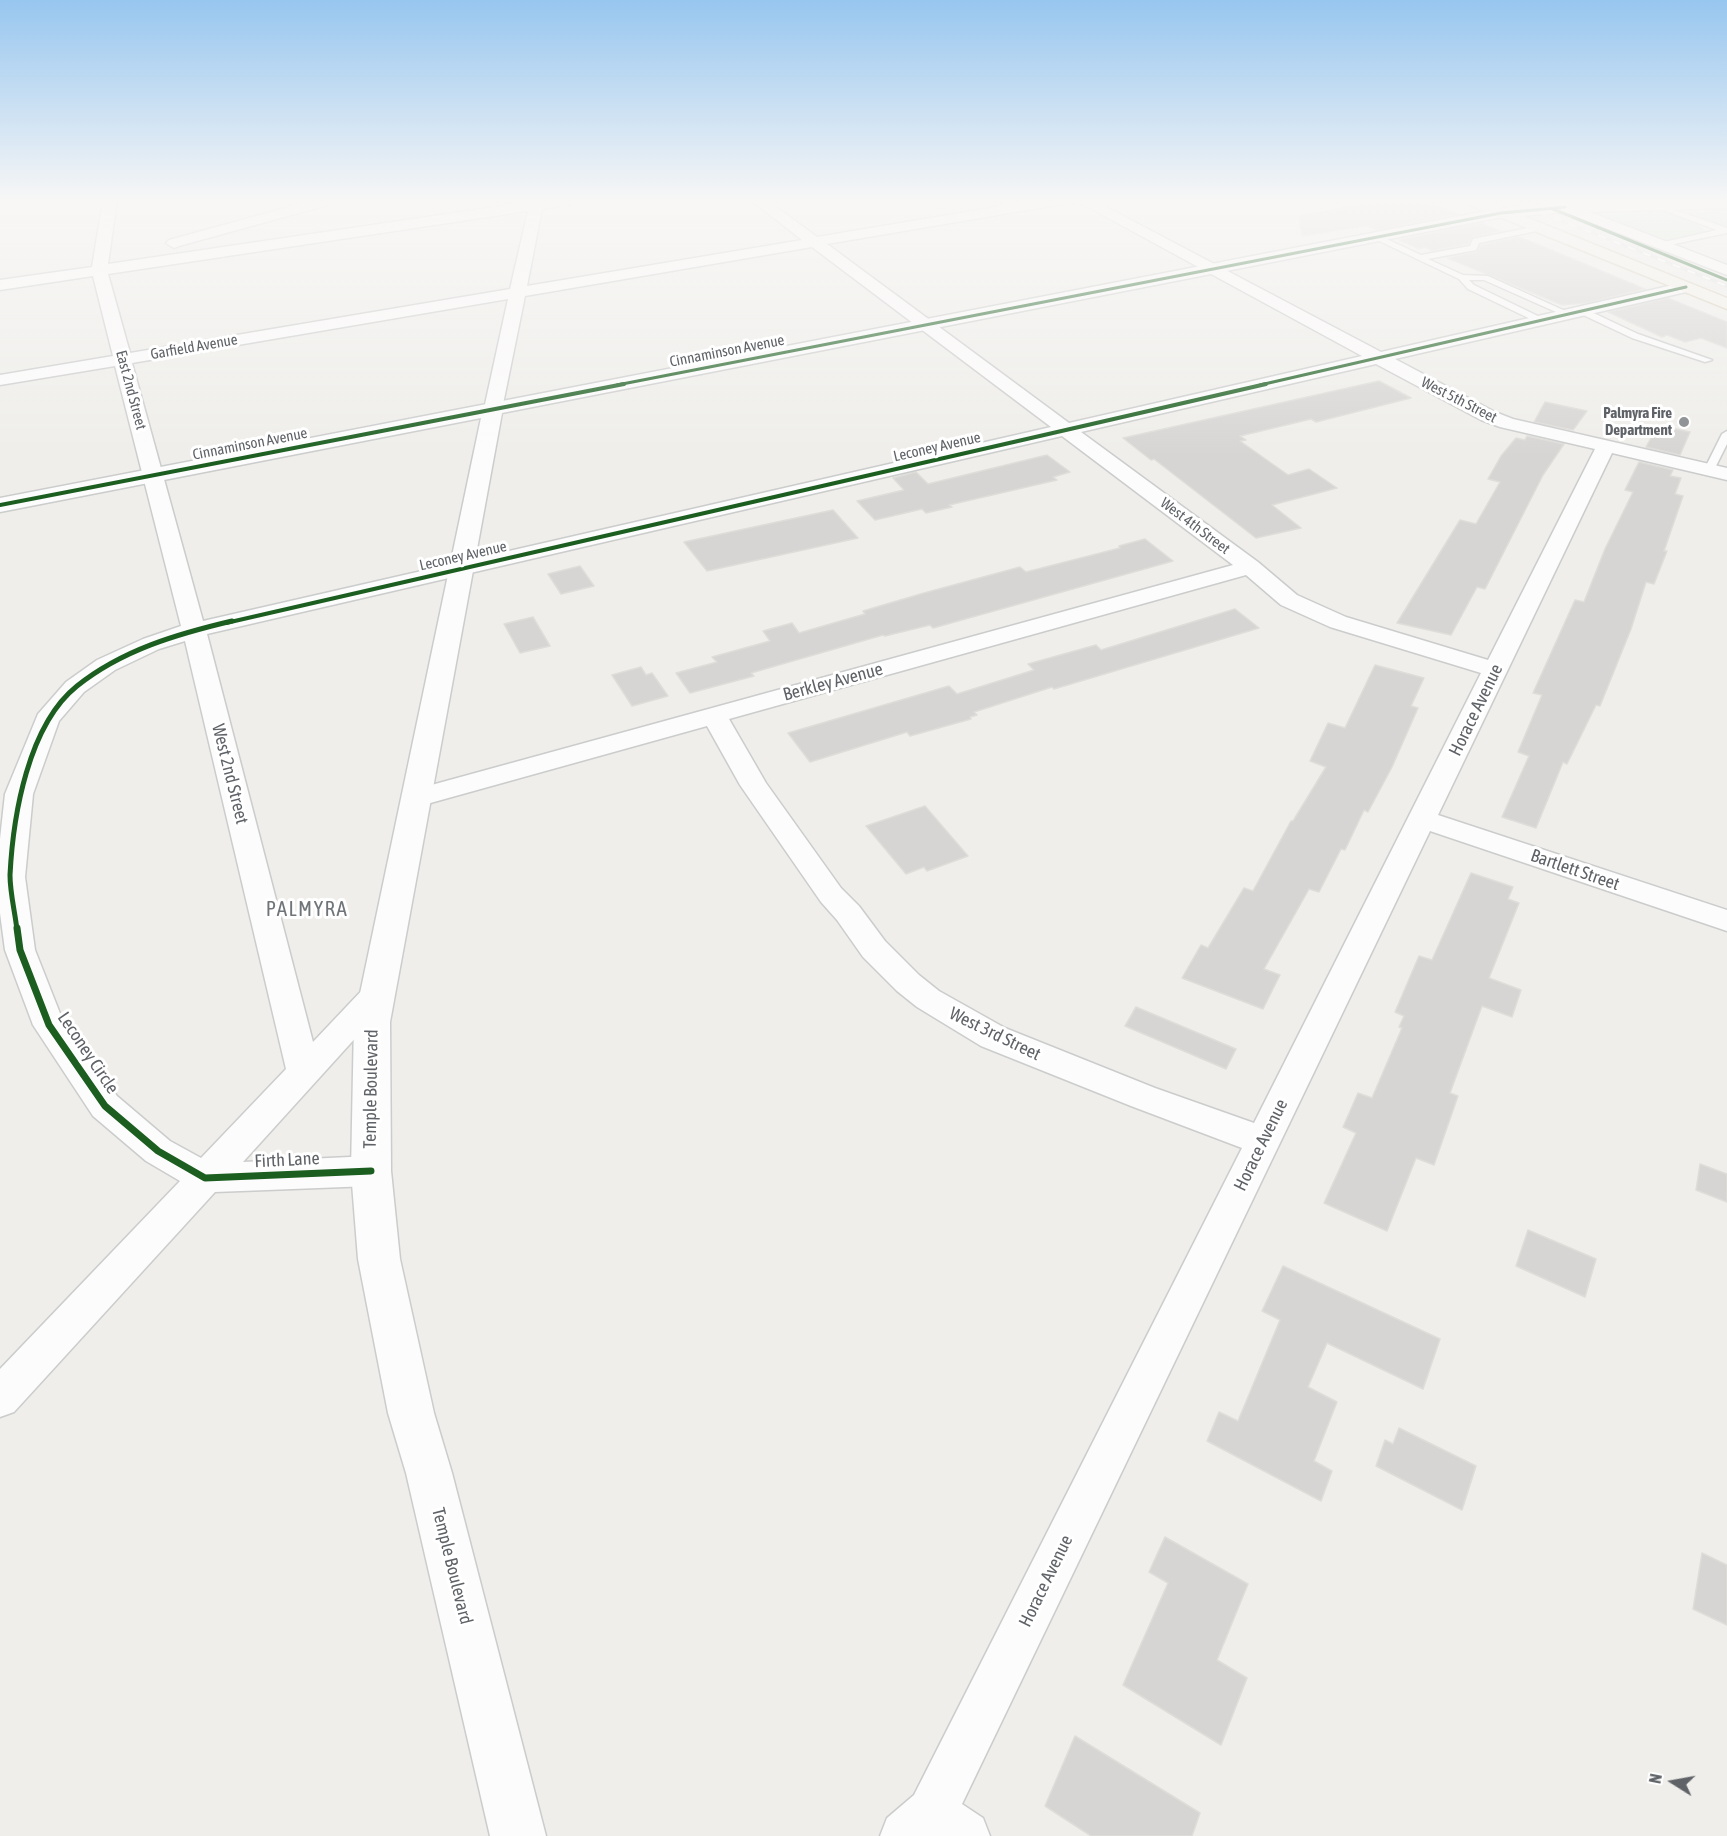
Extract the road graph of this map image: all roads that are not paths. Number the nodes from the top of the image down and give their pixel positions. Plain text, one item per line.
1 (105, 286) edge
2 (518, 286) edge
3 (560, 286) edge
4 (872, 286) edge
5 (1126, 286) edge
6 (1243, 286) edge
7 (1470, 286) edge
8 (1505, 286) edge
9 (1683, 286) edge
10 (1686, 287) junction
11 (517, 293) junction
12 (1727, 304) edge
13 (1575, 313) junction
14 (1541, 321) junction
15 (924, 325) junction
16 (1378, 358) junction
17 (123, 359) junction
18 (1707, 360) dead end
19 (0, 380) edge
20 (493, 409) junction
21 (1065, 430) junction
22 (1727, 434) edge
23 (1606, 446) junction
24 (1718, 472) edge
25 (154, 475) junction
26 (0, 505) edge
27 (1250, 567) junction
28 (461, 568) junction
29 (194, 630) junction
30 (1496, 670) junction
31 (714, 715) junction
32 (416, 798) junction
33 (1422, 819) junction
34 (1727, 921) edge
35 (377, 994) junction
36 (304, 1073) junction
37 (1263, 1141) junction
38 (371, 1171) junction
39 (205, 1178) junction
40 (0, 1398) edge
41 (934, 1828) edge
42 (518, 1836) edge

1 - 17 street, East 2nd Street
2 - 11 street
3 - 11 street, Garfield Avenue
4 - 15 street, West 4th Street
5 - 15 street, Cinnaminson Avenue
6 - 16 street, West 5th Street
7 - 14 lane
8 - 13 lane
9 - 10 main road
10 - 12 main road
10 - 13 street, Leconey Avenue
11 - 17 street, Garfield Avenue
11 - 20 street
13 - 14 street, Leconey Avenue
13 - 18 lane
14 - 16 street, Leconey Avenue
15 - 20 street, Cinnaminson Avenue
15 - 21 street, West 4th Street
16 - 21 street, Leconey Avenue
16 - 23 street, West 5th Street
17 - 19 street, Garfield Avenue
17 - 25 street, East 2nd Street
20 - 25 street, Cinnaminson Avenue
20 - 28 street, Temple Boulevard
21 - 27 street, West 4th Street
21 - 28 street, Leconey Avenue
22 - 24 lane
23 - 24 street, West 5th Street
23 - 30 street, Horace Avenue
25 - 26 street, Cinnaminson Avenue
25 - 29 street, West 2nd Street
27 - 30 street, West 4th Street
27 - 31 street, Berkley Avenue
28 - 29 street, Leconey Avenue
28 - 32 street, Temple Boulevard
29 - 36 street, West 2nd Street
29 - 39 street, Leconey Circle
30 - 33 street, Horace Avenue
31 - 32 street, Berkley Avenue
31 - 37 street, West 3rd Street
32 - 35 street, Temple Boulevard
33 - 34 street, Bartlett Street
33 - 37 street, Horace Avenue
35 - 36 street, Firth Lane
35 - 38 street, Temple Boulevard
36 - 39 street, Firth Lane
37 - 41 street, Horace Avenue
38 - 39 street, Firth Lane
38 - 42 street, Temple Boulevard
39 - 40 street, Firth Lane

